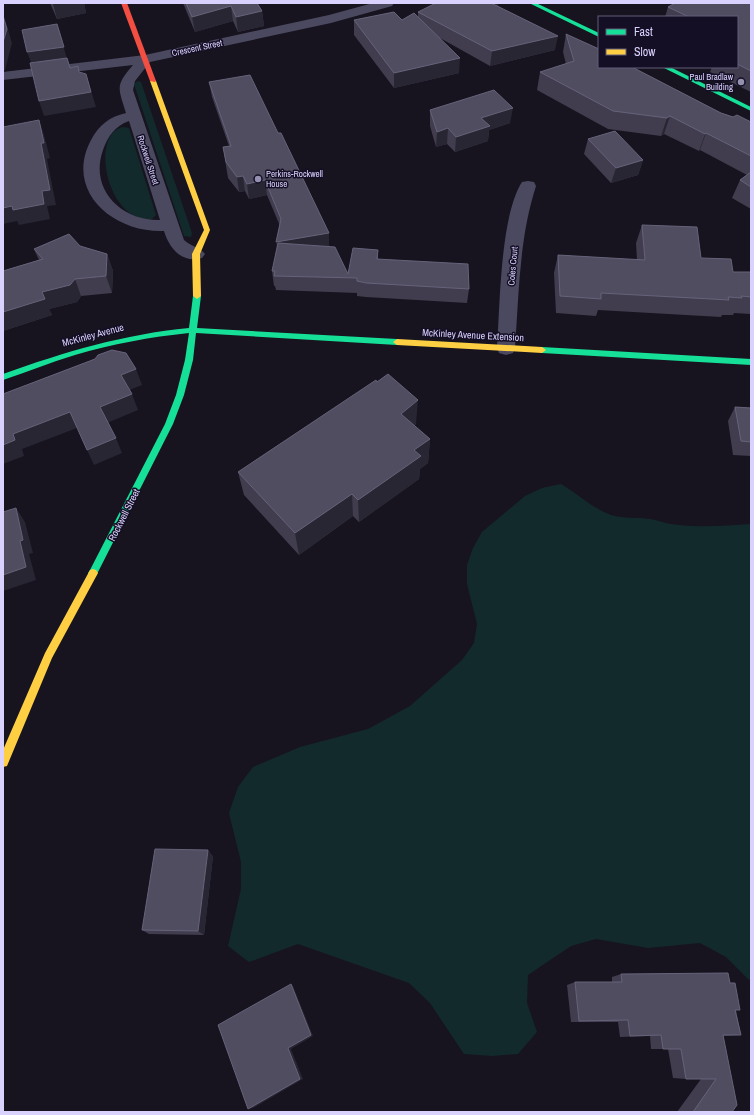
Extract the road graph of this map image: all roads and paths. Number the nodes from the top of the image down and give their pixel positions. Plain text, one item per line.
1 (124, 3) edge
2 (387, 3) edge
3 (532, 3) edge
4 (598, 35) edge
5 (145, 59) junction
6 (667, 68) edge
7 (3, 76) edge
8 (751, 109) edge
9 (134, 115) junction
10 (528, 186) dead end
11 (170, 225) junction
12 (196, 254) junction
13 (193, 330) junction
14 (506, 348) junction
15 (751, 362) edge
16 (3, 377) edge
17 (3, 762) edge

1 - 5 street
2 - 5 street, Crescent Street
3 - 4 street
5 - 7 street, Crescent Street
5 - 9 street, Rockwell Street
5 - 12 street
6 - 8 street
9 - 11 street, Rockwell Street
9 - 11 street
10 - 14 street, Coles Court
11 - 12 street, Rockwell Street
12 - 13 street, Rockwell Street
13 - 14 street, McKinley Avenue Extension
13 - 16 street, McKinley Avenue
13 - 17 street, Rockwell Street
14 - 15 street, McKinley Avenue Extension

